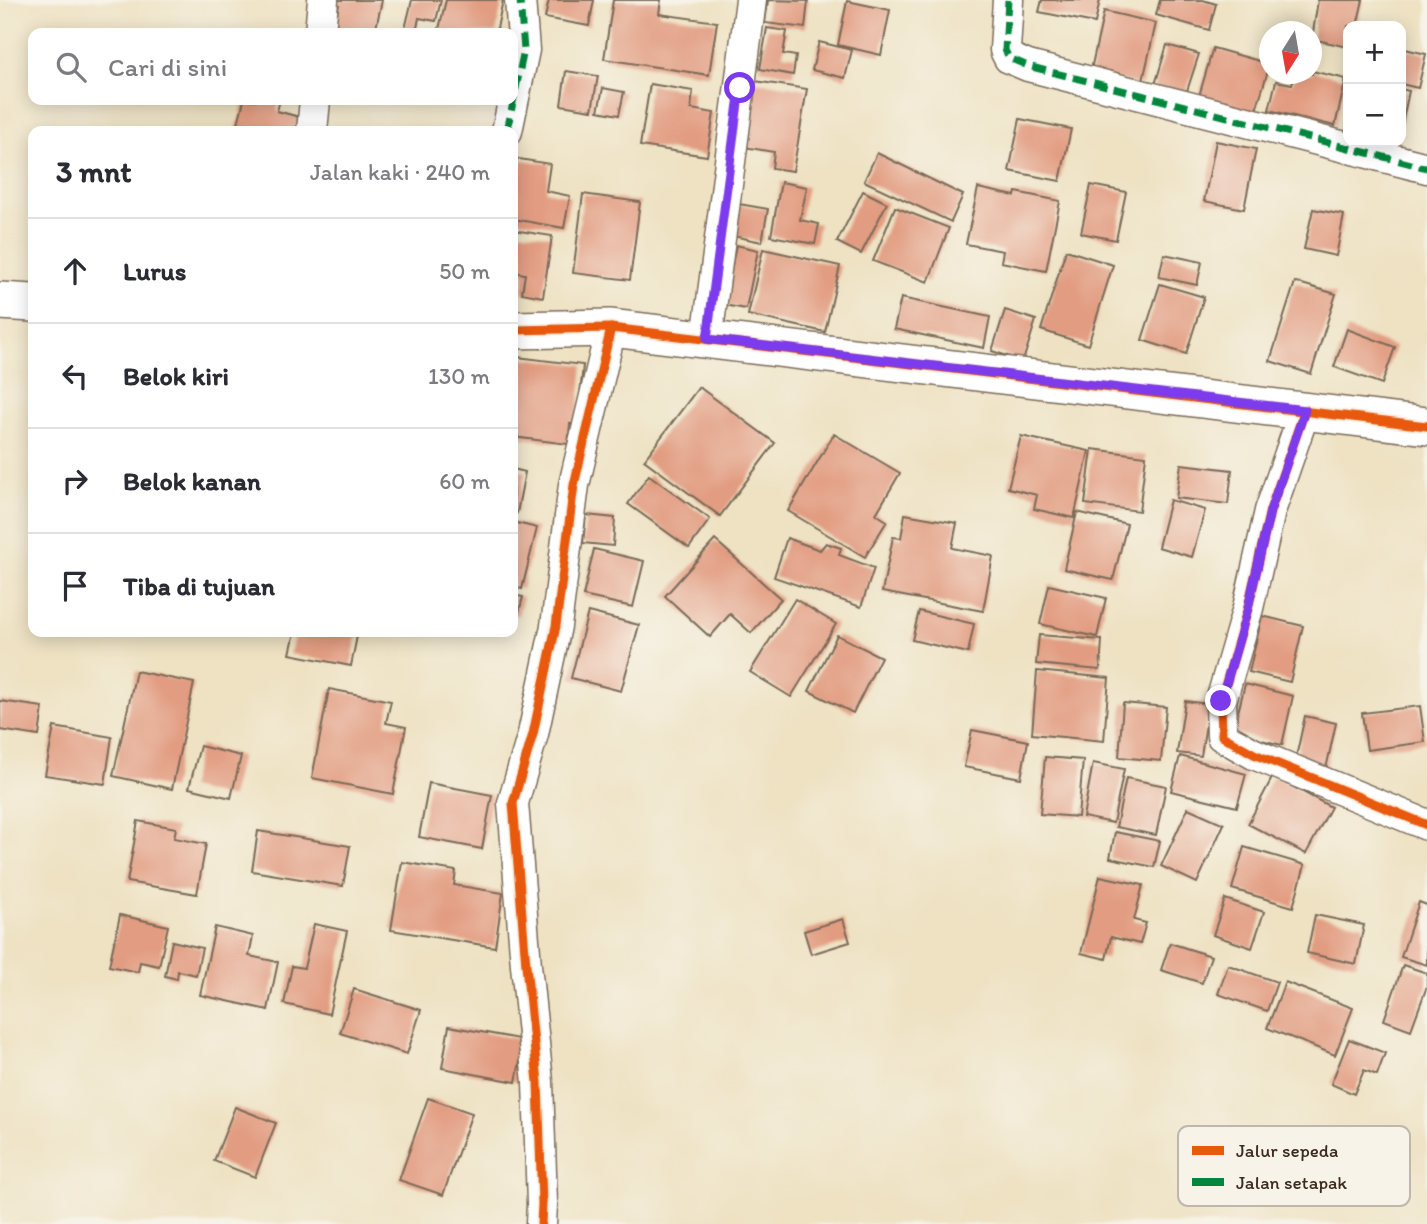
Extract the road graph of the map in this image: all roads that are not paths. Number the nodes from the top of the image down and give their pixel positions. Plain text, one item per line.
1 (323, 0) edge
2 (520, 0) edge
3 (751, 0) edge
4 (1008, 0) edge
5 (320, 28) edge
6 (518, 79) edge
7 (315, 105) edge
8 (512, 105) edge
9 (313, 126) edge
10 (508, 126) edge
11 (1427, 168) edge
12 (0, 301) edge
13 (28, 303) edge
14 (611, 328) junction
15 (518, 330) edge
16 (707, 339) junction
17 (1305, 410) junction
18 (1427, 426) edge
19 (1427, 825) edge
20 (541, 1224) edge

1 - 5 street
2 - 6 street
3 - 16 street
4 - 11 street
7 - 9 street
8 - 10 street
12 - 13 street
14 - 15 street
14 - 16 street
14 - 20 street
16 - 17 street
17 - 18 street
17 - 19 street

